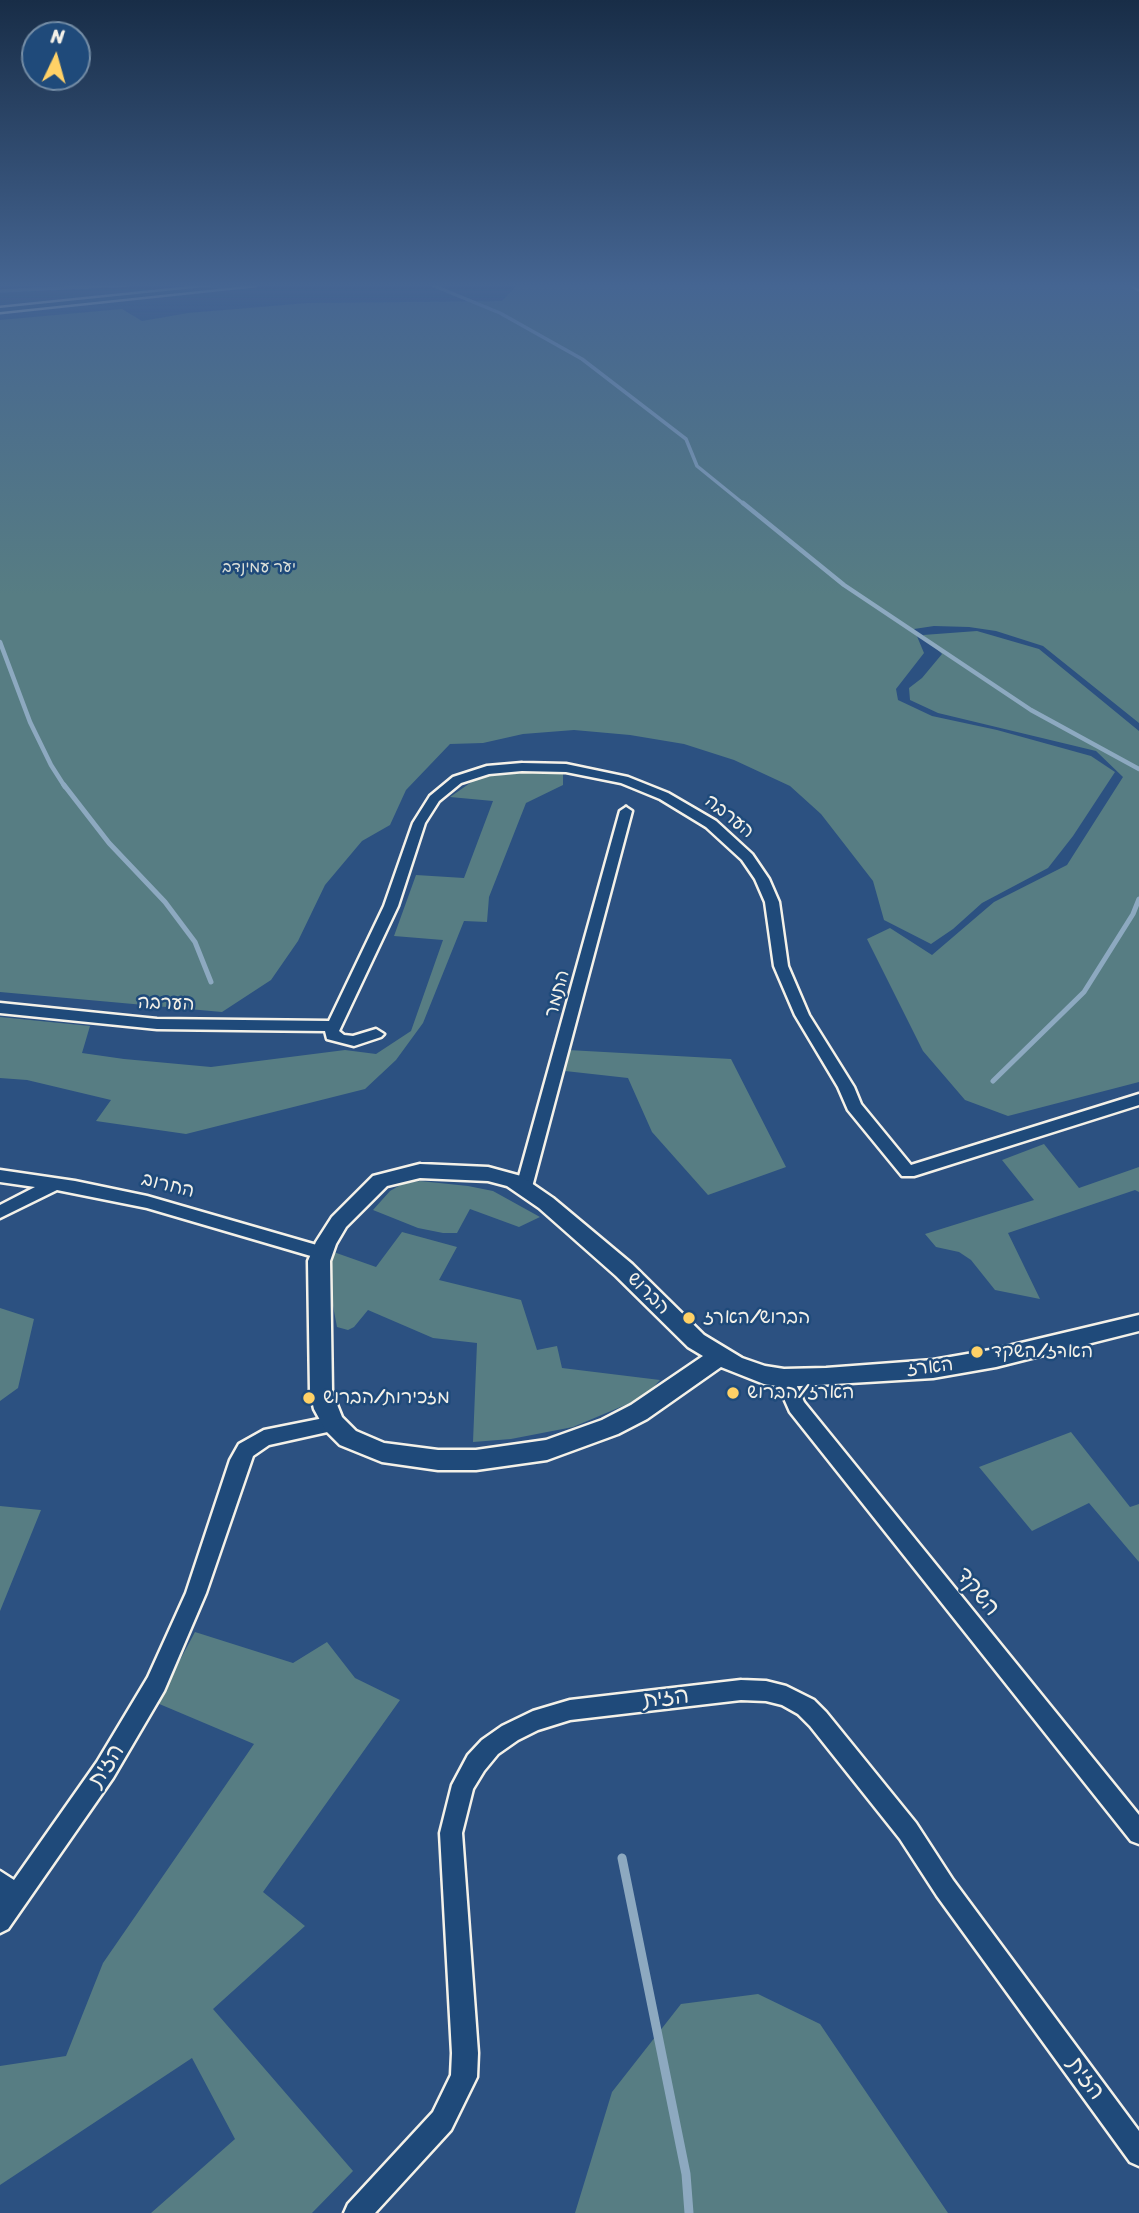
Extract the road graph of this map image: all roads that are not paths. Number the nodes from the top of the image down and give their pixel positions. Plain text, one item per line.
1 (626, 811) dead end
2 (0, 1008) edge
3 (332, 1026) junction
4 (376, 1034) dead end
5 (1139, 1099) edge
6 (0, 1176) edge
7 (55, 1184) junction
8 (524, 1187) junction
9 (0, 1212) edge
10 (321, 1253) junction
11 (1139, 1323) edge
12 (720, 1356) junction
13 (784, 1378) junction
14 (334, 1423) junction
15 (1139, 1833) edge
16 (8, 1890) edge
17 (0, 1921) edge
18 (1139, 2153) edge
19 (357, 2213) edge

1 - 8 street, התמר
2 - 3 street, הערבה
3 - 4 street
3 - 5 street, הערבה
6 - 7 street, החרוב
7 - 9 street
7 - 10 street, החרוב
8 - 10 street, הברוש
8 - 12 street, הברוש
10 - 14 street, הברוש
11 - 13 street, הארז
12 - 13 street, הארז
12 - 14 street
13 - 15 street, השקד
14 - 16 street, הזית
16 - 17 street, הזית
18 - 19 street, הזית

